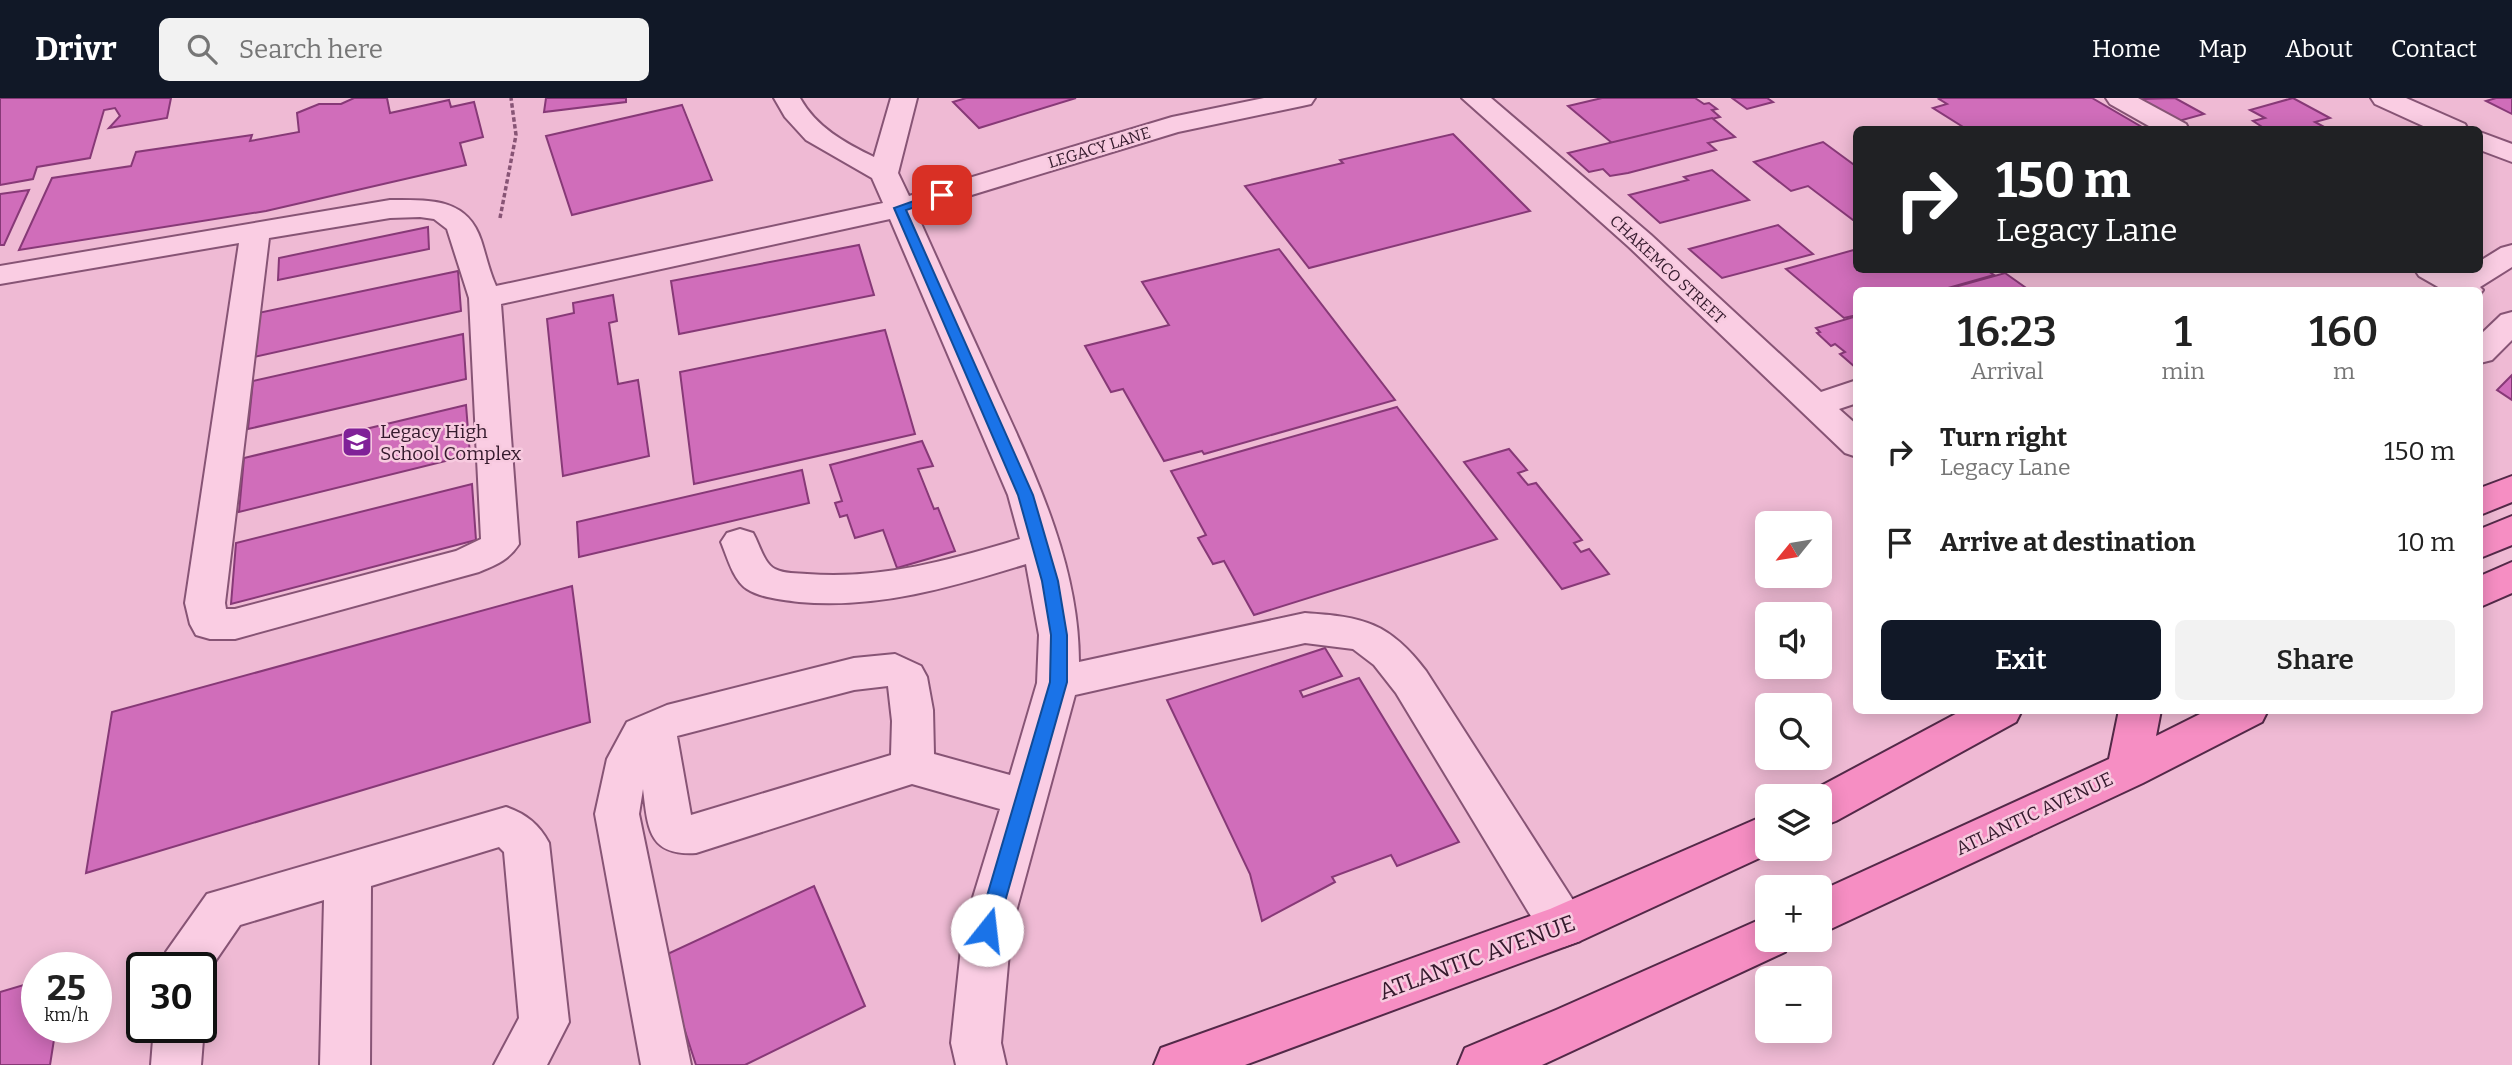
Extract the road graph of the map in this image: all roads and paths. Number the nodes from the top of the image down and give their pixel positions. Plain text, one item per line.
1 (511, 98) edge
2 (787, 98) edge
3 (904, 98) edge
4 (1302, 98) edge
5 (1475, 98) edge
6 (2119, 98) edge
7 (2384, 98) edge
8 (2169, 126) edge
9 (2446, 126) edge
10 (2483, 141) edge
11 (2512, 154) edge
12 (884, 173) junction
13 (900, 208) junction
14 (255, 234) junction
15 (2512, 254) edge
16 (2435, 273) edge
17 (0, 275) edge
18 (2457, 287) edge
19 (2471, 287) edge
20 (485, 298) junction
21 (2483, 313) edge
22 (2495, 338) edge
23 (1853, 392) edge
24 (1814, 406) junction
25 (1853, 441) edge
26 (2512, 488) edge
27 (2483, 501) edge
28 (2512, 530) edge
29 (740, 542) dead end
30 (2483, 544) edge
31 (1041, 546) junction
32 (2512, 576) edge
33 (2483, 591) edge
34 (1058, 682) junction
35 (1994, 714) edge
36 (2139, 714) edge
37 (2238, 714) edge
38 (655, 728) junction
39 (912, 766) junction
40 (2128, 770) junction
41 (1024, 797) junction
42 (1832, 802) edge
43 (1755, 839) edge
44 (348, 873) junction
45 (1832, 907) edge
46 (1563, 926) junction
47 (1755, 943) edge
48 (194, 952) edge
49 (177, 1043) edge
50 (176, 1065) edge
51 (345, 1065) edge
52 (519, 1065) edge
53 (666, 1065) edge
54 (981, 1065) edge
55 (1179, 1065) edge
56 (1483, 1065) edge

1 - 20 path
2 - 12 street
3 - 12 street
4 - 13 street, LEGACY LANE
5 - 24 street, CHAKEMCO STREET
6 - 8 street
7 - 9 street
10 - 11 street
12 - 13 street
13 - 20 street, LEGACY LANE
13 - 31 street
14 - 17 street
14 - 20 street
14 - 20 street
15 - 19 street
16 - 18 street
21 - 22 street
23 - 24 street
24 - 25 street, CHAKEMCO STREET
26 - 27 main road
28 - 30 main road
29 - 31 street
31 - 34 street
32 - 33 main road
34 - 41 street
34 - 46 street
35 - 42 main road
36 - 40 main road
37 - 40 main road, ATLANTIC AVENUE
38 - 39 street
38 - 39 street
38 - 53 street
39 - 41 street
40 - 45 main road, ATLANTIC AVENUE
41 - 54 street
43 - 46 main road, ATLANTIC AVENUE
44 - 48 street
44 - 51 street
44 - 52 street
46 - 55 main road, ATLANTIC AVENUE
47 - 56 main road
49 - 50 street

